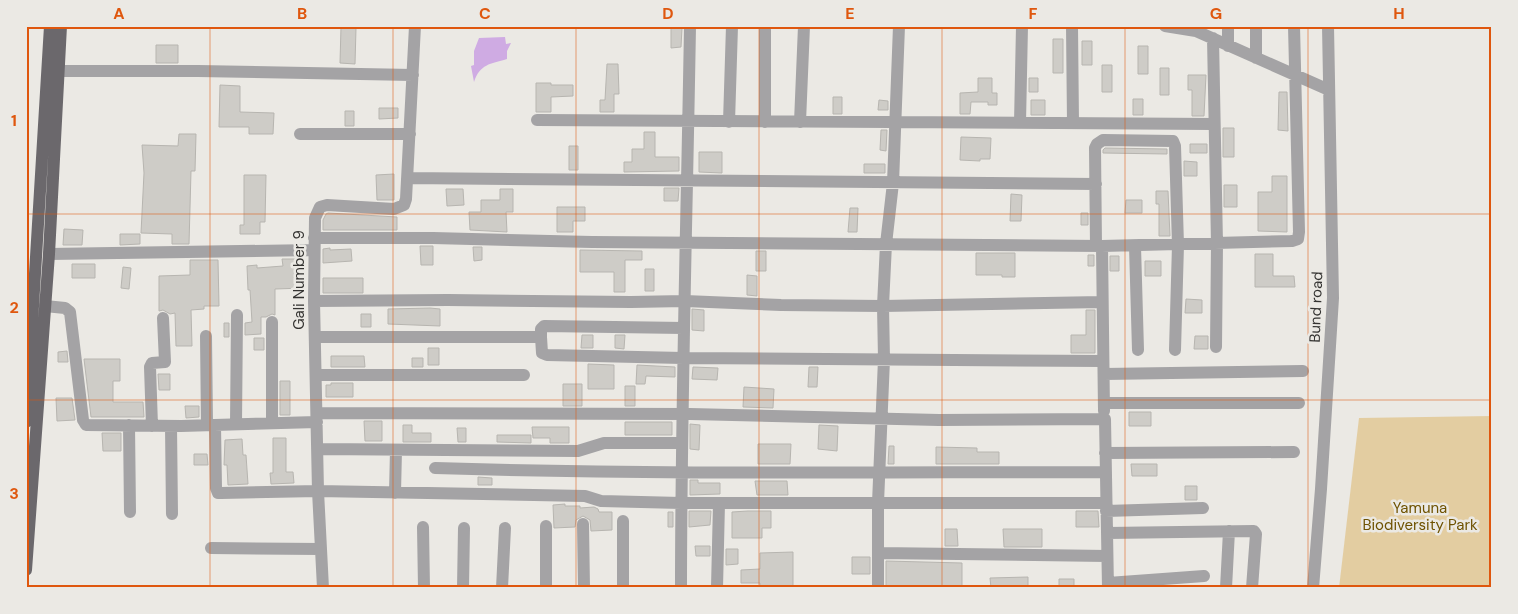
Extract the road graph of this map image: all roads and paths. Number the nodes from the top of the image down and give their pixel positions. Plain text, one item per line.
1 (50, 26) edge
2 (61, 26) edge
3 (415, 26) edge
4 (690, 26) edge
5 (732, 26) edge
6 (765, 26) edge
7 (804, 26) edge
8 (899, 26) edge
9 (1022, 26) edge
10 (1072, 26) edge
11 (1165, 26) edge
12 (1228, 26) edge
13 (1256, 26) edge
14 (1294, 26) edge
15 (1328, 26) edge
16 (1196, 29) edge
17 (1213, 38) junction
18 (1228, 46) junction
19 (1256, 58) junction
20 (57, 71) junction
21 (413, 76) junction
22 (1296, 77) junction
23 (1329, 90) junction
24 (537, 120) dead end
25 (688, 122) junction
26 (729, 122) junction
27 (765, 122) junction
28 (800, 122) junction
29 (896, 122) junction
30 (1073, 123) junction
31 (1020, 124) junction
32 (1214, 124) junction
33 (300, 134) dead end
34 (410, 134) junction
35 (408, 178) junction
36 (687, 181) junction
37 (893, 183) junction
38 (1096, 184) junction
39 (686, 242) junction
40 (314, 244) junction
41 (886, 244) junction
42 (1217, 244) junction
43 (1099, 246) junction
44 (1135, 246) junction
45 (1178, 246) junction
46 (49, 254) junction
47 (314, 301) junction
48 (685, 301) junction
49 (1102, 302) junction
50 (45, 306) junction
51 (883, 306) junction
52 (238, 315) dead end
53 (34, 318) edge
54 (163, 318) dead end
55 (272, 322) dead end
56 (684, 328) junction
57 (206, 336) dead end
58 (315, 337) junction
59 (541, 338) junction
60 (1216, 347) dead end
61 (1138, 350) dead end
62 (1175, 350) dead end
63 (683, 358) junction
64 (884, 359) junction
65 (1103, 361) junction
66 (1303, 371) dead end
67 (316, 374) junction
68 (1104, 374) junction
69 (524, 375) dead end
70 (1104, 403) junction
71 (1299, 403) dead end
72 (681, 414) junction
73 (26, 415) edge
74 (317, 417) junction
75 (882, 419) junction
76 (1105, 419) junction
77 (26, 422) edge
78 (272, 423) junction
79 (236, 424) junction
80 (211, 425) junction
81 (129, 426) junction
82 (152, 426) junction
83 (171, 426) junction
84 (681, 443) junction
85 (318, 449) junction
86 (396, 450) junction
87 (1294, 452) dead end
88 (1106, 454) junction
89 (435, 468) dead end
90 (681, 472) junction
91 (879, 472) junction
92 (1106, 472) junction
93 (318, 490) junction
94 (396, 493) junction
95 (681, 503) junction
96 (719, 503) junction
97 (878, 503) junction
98 (1106, 507) junction
99 (1203, 508) dead end
100 (130, 512) dead end
101 (172, 514) dead end
102 (623, 521) dead end
103 (583, 524) dead end
104 (546, 526) dead end
105 (423, 527) dead end
106 (464, 528) dead end
107 (505, 528) dead end
108 (1229, 531) junction
109 (1107, 533) junction
110 (211, 548) dead end
111 (321, 549) junction
112 (878, 553) junction
113 (1107, 556) junction
114 (26, 570) edge
115 (1204, 576) dead end
116 (1108, 585) edge
117 (323, 588) edge
118 (424, 588) edge
119 (463, 588) edge
120 (502, 588) edge
121 (546, 588) edge
122 (584, 588) edge
123 (623, 588) edge
124 (681, 588) edge
125 (716, 588) edge
126 (878, 588) edge
127 (1226, 588) edge
128 (1252, 588) edge
129 (1313, 588) edge

1 - 53 main road
2 - 20 main road
3 - 21 street, Gali Number 9
4 - 25 street
5 - 26 street
6 - 27 street
7 - 28 street
8 - 29 street
9 - 31 street
10 - 30 street
11 - 16 street
12 - 18 street
13 - 19 street
14 - 22 street
15 - 23 street, Bund road
16 - 17 street
17 - 18 street
17 - 32 street
18 - 19 street
19 - 22 street
20 - 21 street
20 - 46 main road
21 - 34 street, Gali Number 9
22 - 23 street
22 - 42 street
23 - 129 street, Bund road
24 - 25 street
25 - 26 street
25 - 36 street
26 - 27 street
27 - 28 street
28 - 29 street
29 - 31 street
29 - 37 street
30 - 31 street
30 - 32 street
32 - 42 street
33 - 34 street
34 - 35 street, Gali Number 9
35 - 36 street
35 - 40 street, Gali Number 9
36 - 37 street
36 - 39 street
37 - 38 street
37 - 41 street
38 - 43 street
38 - 45 street
39 - 40 street
39 - 41 street
39 - 48 street
40 - 46 street
40 - 47 street, Gali Number 9
41 - 43 street
41 - 51 street
42 - 45 street
42 - 60 street
43 - 44 street
43 - 49 street
44 - 45 street
44 - 61 street
45 - 62 street
46 - 50 main road
47 - 48 street
47 - 58 street, Gali Number 9
48 - 51 street
48 - 56 street
49 - 51 street
49 - 65 street
50 - 53 main road
50 - 81 street
51 - 64 street
52 - 79 street
53 - 73 main road
53 - 114 main road
54 - 82 street
55 - 78 street
56 - 59 street
56 - 63 street
57 - 80 street
58 - 59 street
58 - 67 street, Gali Number 9
59 - 63 street
63 - 64 street
63 - 72 street
64 - 65 street
64 - 75 street
65 - 68 street
66 - 68 street
67 - 69 street
67 - 74 street, Gali Number 9
68 - 70 street
70 - 71 street
70 - 76 street
72 - 74 street
72 - 75 street
72 - 84 street
73 - 77 main road
74 - 78 street
74 - 85 street, Gali Number 9
75 - 76 street
75 - 91 street
76 - 88 street
78 - 79 street
79 - 80 street
80 - 83 street
80 - 93 street
81 - 82 street
81 - 100 street
82 - 83 street
83 - 101 street
84 - 86 street
84 - 90 street
85 - 86 street
85 - 93 street, Gali Number 9
86 - 94 street
87 - 88 street
88 - 92 street
89 - 90 street
90 - 91 street
90 - 95 street
91 - 92 street
91 - 97 street
92 - 98 street
93 - 94 street
93 - 111 street, Gali Number 9
94 - 95 street
95 - 96 street
95 - 124 street
96 - 97 street
96 - 125 street
97 - 98 street
97 - 112 street
98 - 99 street
98 - 109 street
102 - 123 street
103 - 122 street
104 - 121 street
105 - 118 street
106 - 119 street
107 - 120 street
108 - 109 street
108 - 127 street
108 - 128 street
109 - 113 street
110 - 111 street
111 - 117 street, Gali Number 9
112 - 113 street
112 - 126 street
113 - 116 street
115 - 116 street

